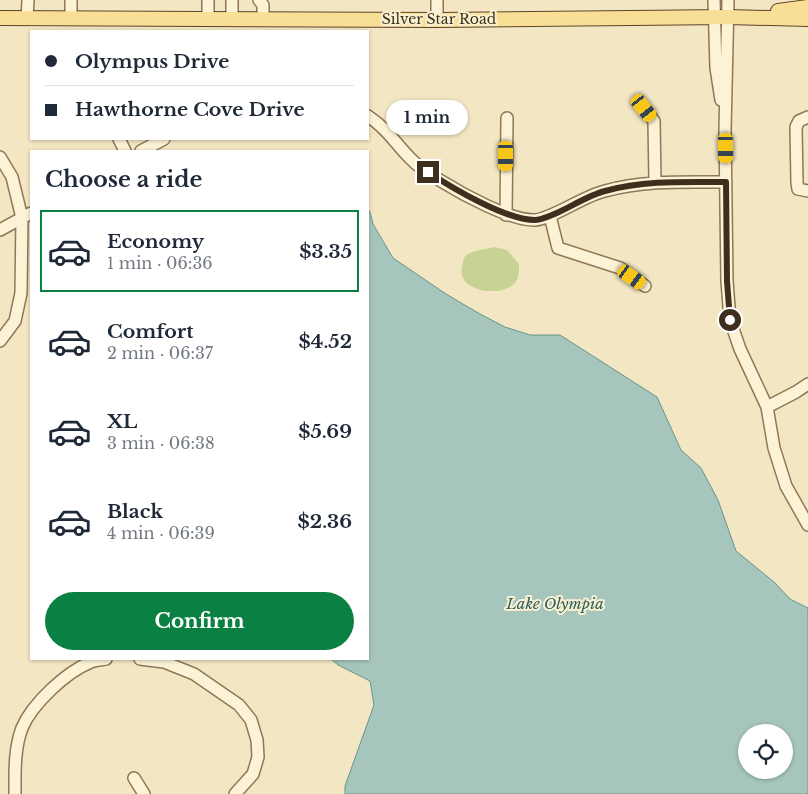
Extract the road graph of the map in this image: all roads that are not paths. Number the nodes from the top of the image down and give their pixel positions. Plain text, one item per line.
1 (28, 0) edge
2 (71, 0) edge
3 (208, 0) edge
4 (232, 0) edge
5 (259, 0) edge
6 (437, 0) edge
7 (714, 0) edge
8 (728, 0) edge
9 (808, 7) edge
10 (721, 17) junction
11 (0, 18) edge
12 (808, 18) edge
13 (27, 19) junction
14 (71, 19) junction
15 (208, 19) junction
16 (232, 19) junction
17 (263, 20) junction
18 (437, 20) junction
19 (644, 108) dead end
20 (369, 117) edge
21 (808, 117) edge
22 (507, 118) dead end
23 (162, 140) edge
24 (143, 150) edge
25 (0, 157) edge
26 (654, 182) junction
27 (726, 182) junction
28 (808, 191) edge
29 (27, 215) edge
30 (506, 215) junction
31 (550, 216) junction
32 (0, 230) edge
33 (645, 286) dead end
34 (0, 341) edge
35 (808, 384) edge
36 (767, 407) junction
37 (808, 525) edge
38 (101, 660) edge
39 (148, 660) edge
40 (134, 778) dead end
41 (15, 794) edge
42 (144, 794) edge
43 (235, 794) edge

1 - 13 street
2 - 14 street
3 - 15 street
4 - 16 street
5 - 17 street
6 - 18 street
7 - 10 street
8 - 10 street
9 - 10 main road, Silver Star Road
10 - 12 main road, Silver Star Road
10 - 18 main road, Silver Star Road
10 - 27 street
11 - 13 main road, Silver Star Road
13 - 14 main road, Silver Star Road
14 - 15 main road, Silver Star Road
15 - 16 main road, Silver Star Road
16 - 17 main road, Silver Star Road
17 - 18 main road, Silver Star Road
19 - 26 street
20 - 30 street
21 - 28 street
22 - 30 street
23 - 24 street
25 - 29 street
26 - 27 street
26 - 31 street
27 - 36 street
29 - 32 street
29 - 34 street
30 - 31 street
31 - 33 street
35 - 36 street
36 - 37 street
38 - 41 street
39 - 43 street
40 - 42 street

